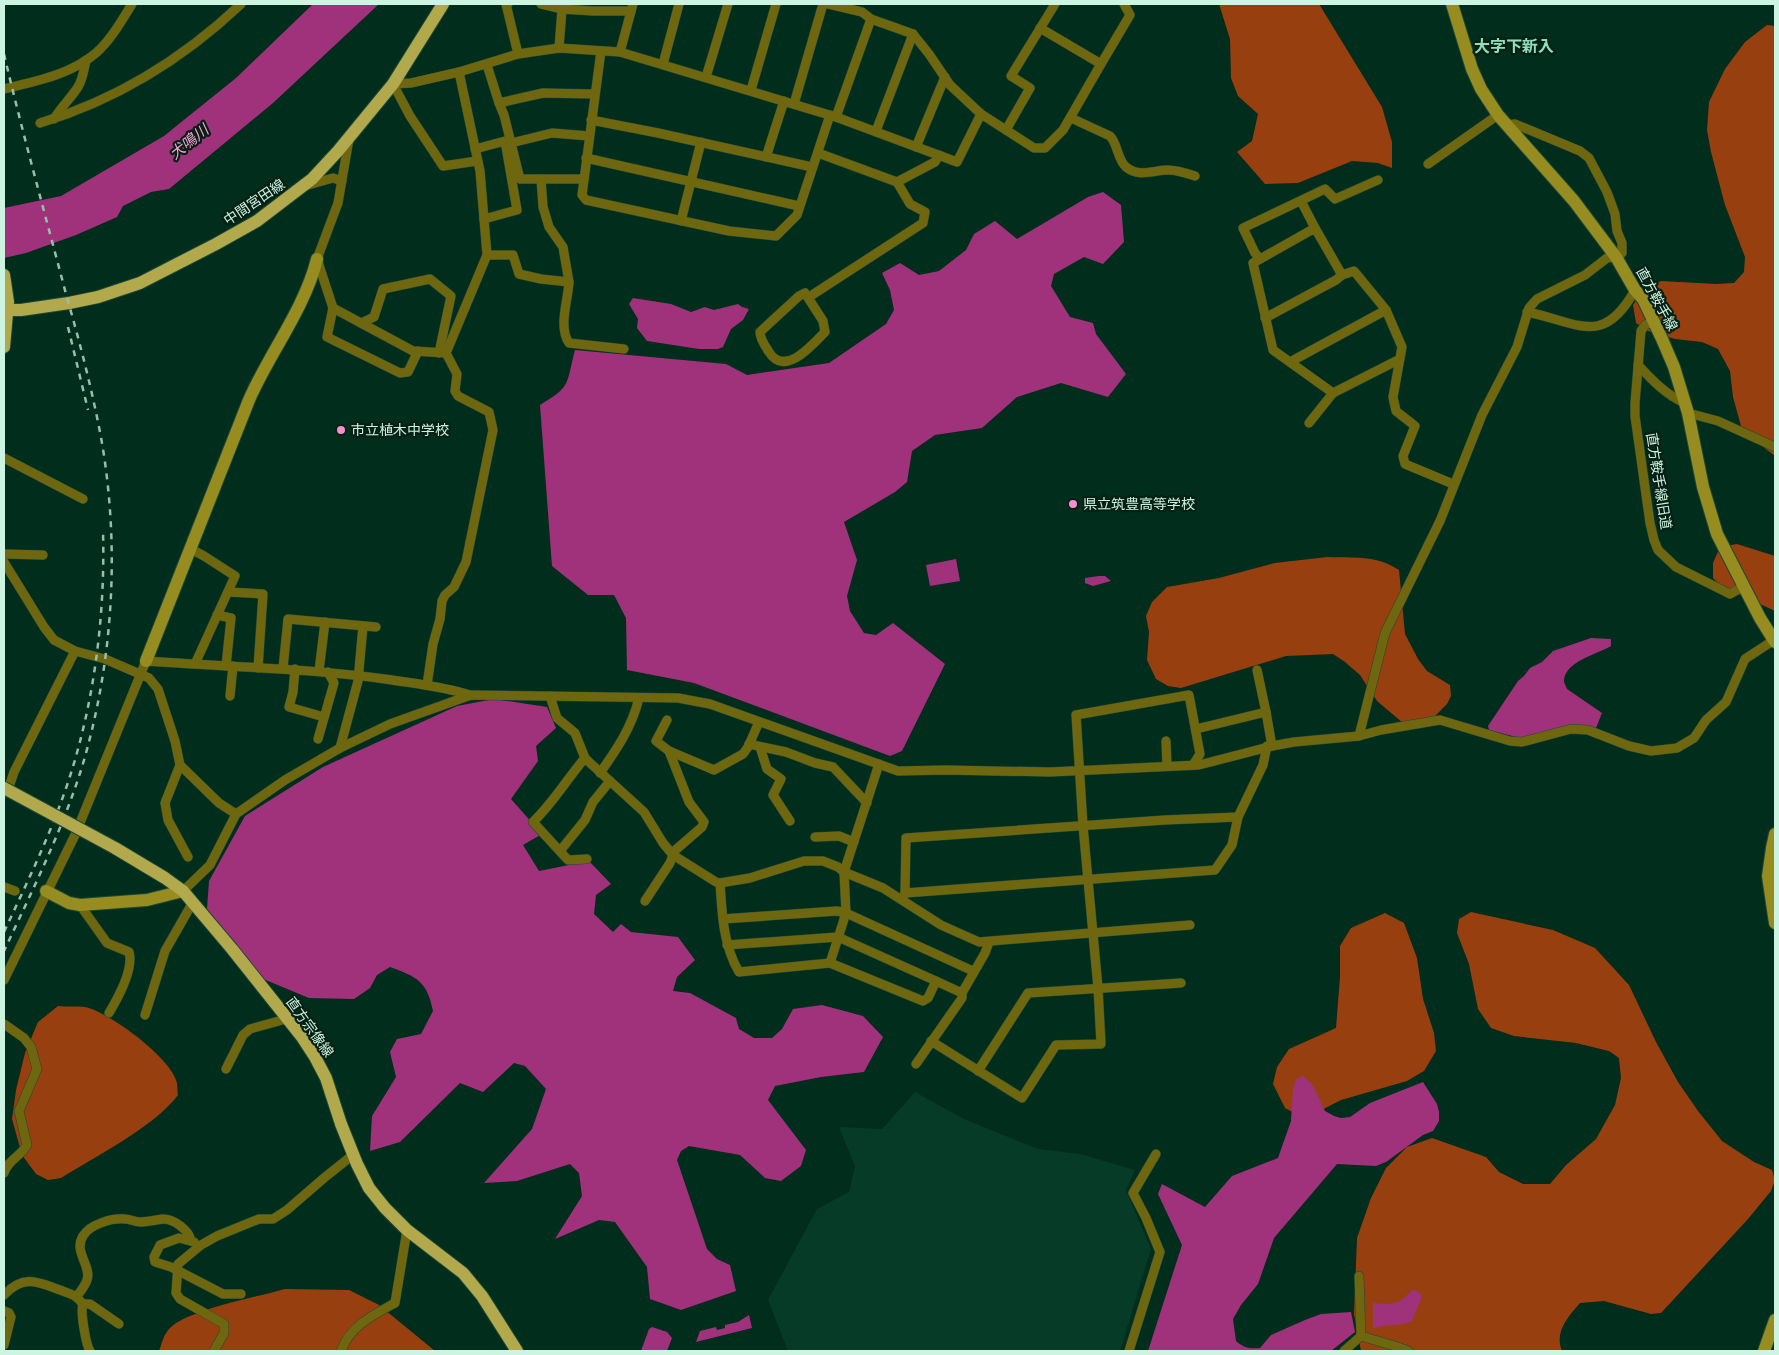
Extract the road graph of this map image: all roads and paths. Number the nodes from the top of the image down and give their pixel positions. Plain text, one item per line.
1 (132, 4) edge
2 (241, 4) edge
3 (443, 4) edge
4 (506, 4) edge
5 (541, 4) edge
6 (679, 4) edge
7 (728, 4) edge
8 (776, 4) edge
9 (824, 4) edge
10 (828, 4) edge
11 (1055, 4) edge
12 (1124, 4) edge
13 (1452, 4) edge
14 (567, 7) edge
15 (632, 7) edge
16 (871, 19) junction
17 (1040, 28) junction
18 (913, 34) junction
19 (559, 48) junction
20 (601, 51) junction
21 (620, 52) junction
22 (518, 54) junction
23 (86, 60) junction
24 (664, 64) junction
25 (1101, 64) junction
26 (486, 65) junction
27 (458, 72) junction
28 (706, 77) junction
29 (945, 77) junction
30 (393, 84) junction
31 (4, 89) edge
32 (751, 90) junction
33 (594, 94) junction
34 (784, 100) junction
35 (500, 103) junction
36 (794, 104) junction
37 (981, 114) junction
38 (1498, 115) junction
39 (833, 116) junction
40 (1071, 118) junction
41 (54, 119) junction
42 (591, 120) junction
43 (40, 123) dead end
44 (1507, 125) junction
45 (1006, 130) junction
46 (876, 131) junction
47 (350, 136) junction
48 (589, 136) junction
49 (511, 142) junction
50 (701, 142) junction
51 (916, 147) junction
52 (475, 149) junction
53 (818, 153) junction
54 (939, 155) junction
55 (766, 156) junction
56 (586, 158) junction
57 (478, 161) junction
58 (1428, 164) dead end
59 (812, 167) junction
60 (1195, 176) dead end
61 (584, 178) junction
62 (541, 179) junction
63 (1378, 180) dead end
64 (342, 181) junction
65 (691, 181) junction
66 (897, 182) junction
67 (303, 186) junction
68 (1301, 201) junction
69 (799, 206) junction
70 (484, 220) junction
71 (681, 221) junction
72 (1315, 228) junction
73 (487, 255) junction
74 (1616, 257) junction
75 (317, 259) junction
76 (1260, 259) junction
77 (4, 275) edge
78 (1342, 275) junction
79 (569, 282) junction
80 (1635, 290) junction
81 (809, 297) junction
82 (333, 308) junction
83 (1386, 310) junction
84 (6, 311) edge
85 (1527, 312) junction
86 (1265, 318) junction
87 (1653, 322) junction
88 (361, 323) junction
89 (4, 347) edge
90 (624, 350) dead end
91 (418, 352) junction
92 (442, 353) junction
93 (1400, 359) junction
94 (1290, 362) junction
95 (1638, 365) junction
96 (1333, 393) junction
97 (1687, 408) junction
98 (1309, 422) dead end
99 (1775, 447) edge
100 (4, 458) edge
101 (1453, 484) junction
102 (83, 499) dead end
103 (191, 549) junction
104 (4, 554) edge
105 (43, 555) dead end
106 (4, 562) edge
107 (1744, 586) junction
108 (228, 592) junction
109 (217, 615) junction
110 (325, 622) junction
111 (363, 626) junction
112 (376, 627) dead end
113 (1775, 640) edge
114 (75, 651) junction
115 (146, 661) junction
116 (195, 664) junction
117 (230, 666) junction
118 (258, 668) junction
119 (283, 668) junction
120 (295, 669) junction
121 (1258, 670) dead end
122 (324, 672) junction
123 (140, 673) junction
124 (359, 675) junction
125 (427, 685) junction
126 (470, 695) junction
127 (230, 696) dead end
128 (550, 696) junction
129 (638, 698) junction
130 (1266, 712) junction
131 (324, 717) junction
132 (667, 720) dead end
133 (759, 722) junction
134 (1196, 729) junction
135 (1359, 736) junction
136 (318, 738) dead end
137 (1166, 741) dead end
138 (749, 744) junction
139 (1270, 746) junction
140 (760, 747) junction
141 (340, 748) junction
142 (669, 751) junction
143 (585, 758) junction
144 (879, 764) junction
145 (180, 765) junction
146 (1193, 765) junction
147 (1167, 766) junction
148 (1081, 771) junction
149 (600, 773) junction
150 (610, 781) junction
151 (4, 788) edge
152 (4, 793) edge
153 (867, 803) junction
154 (236, 814) junction
155 (1238, 817) junction
156 (790, 822) dead end
157 (1083, 826) junction
158 (1775, 834) edge
159 (814, 837) dead end
160 (854, 842) junction
161 (560, 851) junction
162 (672, 854) junction
163 (188, 857) dead end
164 (587, 859) dead end
165 (844, 872) junction
166 (1089, 879) junction
167 (720, 883) junction
168 (4, 886) edge
169 (15, 891) dead end
170 (46, 891) junction
171 (183, 892) junction
172 (903, 897) junction
173 (645, 901) dead end
174 (193, 902) junction
175 (80, 905) junction
176 (846, 913) junction
177 (723, 919) junction
178 (1775, 923) edge
179 (1190, 925) dead end
180 (1093, 933) junction
181 (838, 937) junction
182 (989, 942) junction
183 (727, 945) junction
184 (830, 963) junction
185 (973, 971) junction
186 (4, 980) edge
187 (936, 981) junction
188 (1181, 984) dead end
189 (1098, 988) junction
190 (962, 993) junction
191 (109, 1013) dead end
192 (145, 1015) dead end
193 (286, 1019) junction
194 (4, 1024) edge
195 (931, 1041) junction
196 (916, 1064) dead end
197 (226, 1068) dead end
198 (978, 1070) junction
199 (354, 1154) junction
200 (1156, 1154) dead end
201 (4, 1171) edge
202 (407, 1230) junction
203 (191, 1241) junction
204 (201, 1245) junction
205 (178, 1272) junction
206 (1360, 1276) dead end
207 (241, 1294) dead end
208 (4, 1295) edge
209 (77, 1296) junction
210 (83, 1304) junction
211 (4, 1311) edge
212 (1775, 1320) edge
213 (119, 1324) dead end
214 (1361, 1336) junction
215 (4, 1345) edge
216 (90, 1351) edge
217 (214, 1351) edge
218 (341, 1351) edge
219 (517, 1351) edge
220 (1129, 1351) edge
221 (1344, 1351) edge
222 (1408, 1351) edge
223 (1764, 1351) edge

1 - 23 street
2 - 41 street
3 - 30 main road, 中間宮田線
4 - 22 street
5 - 14 street
6 - 24 street
7 - 28 street
8 - 32 street
9 - 36 street
10 - 16 street
11 - 17 street
12 - 25 street
13 - 38 main road, 直方鞍手線
14 - 15 street
14 - 19 street
15 - 21 street
16 - 18 street
16 - 39 street
17 - 25 street
17 - 45 street
18 - 29 street
18 - 46 street
19 - 20 street
19 - 22 street
20 - 21 street
20 - 33 street
21 - 24 street
22 - 26 street
23 - 31 street
23 - 41 street
24 - 28 street
25 - 40 street
26 - 27 street
26 - 35 street
27 - 30 street
27 - 52 street
28 - 32 street
29 - 37 street
29 - 51 street
30 - 47 main road, 中間宮田線
30 - 57 street
32 - 34 street
33 - 35 street
33 - 42 street
34 - 36 street
34 - 55 street
35 - 49 street
36 - 39 street
37 - 45 street
37 - 54 street
38 - 44 main road, 直方鞍手線
38 - 58 street
39 - 46 street
39 - 53 street
40 - 45 street
40 - 60 street
41 - 43 street
42 - 48 street
42 - 50 street
44 - 74 main road, 直方鞍手線
44 - 74 street
46 - 51 street
47 - 64 street
47 - 67 main road, 中間宮田線
48 - 49 street
48 - 56 street
49 - 62 street
50 - 55 street
50 - 65 street
51 - 54 street
52 - 57 street
52 - 70 street
53 - 59 street
53 - 66 street
54 - 66 street
55 - 59 street
56 - 61 street
56 - 65 street
57 - 70 street
59 - 69 street
61 - 62 street
61 - 71 street
62 - 79 street
63 - 68 street
64 - 67 street
64 - 75 street
65 - 69 street
65 - 71 street
66 - 81 street
67 - 84 main road, 中間宮田線
68 - 72 street
68 - 76 street
69 - 71 street
70 - 73 street
72 - 76 street
72 - 78 street
73 - 79 street
73 - 92 street
74 - 80 main road, 直方鞍手線
74 - 85 street
75 - 82 street
75 - 103 main road
76 - 86 street
77 - 84 main road
78 - 83 street
78 - 86 street
79 - 90 street
80 - 85 street
80 - 87 main road, 直方鞍手線
81 - 81 street
82 - 88 street
82 - 91 street
83 - 93 street
83 - 94 street
84 - 89 main road
85 - 101 street
86 - 94 street
87 - 95 street, 直方鞍手線旧道
87 - 97 main road, 直方鞍手線
88 - 91 street
88 - 92 street
91 - 92 street
92 - 125 street
93 - 96 street
93 - 101 street
94 - 96 street
95 - 97 street
95 - 107 street, 直方鞍手線旧道
96 - 98 street
97 - 99 street
97 - 107 main road, 直方鞍手線
100 - 102 street
101 - 135 street
103 - 108 street
103 - 115 main road
104 - 105 street
106 - 114 street
107 - 113 main road, 直方鞍手線
108 - 109 street
108 - 118 street
109 - 116 street
109 - 117 street
110 - 111 street
110 - 119 street
110 - 122 street
111 - 112 street
111 - 124 street
113 - 135 street
114 - 123 street
114 - 152 street
115 - 116 street
115 - 123 street
116 - 117 street
117 - 118 street
117 - 127 street
118 - 119 street
119 - 120 street
120 - 122 street
120 - 131 street
121 - 130 street
122 - 124 street
122 - 131 street
123 - 145 street
123 - 170 street
124 - 125 street
124 - 141 street
125 - 126 street
126 - 128 street
126 - 141 street
128 - 129 street
128 - 143 street
129 - 133 street
129 - 149 street
130 - 134 street
130 - 139 street
131 - 136 street
132 - 142 street
133 - 138 street
133 - 144 street
134 - 146 street
134 - 148 street
135 - 139 street
137 - 147 street
138 - 140 street
138 - 142 street
139 - 146 street
139 - 155 street
140 - 153 street
140 - 156 street
141 - 154 street
142 - 162 street
143 - 149 street
143 - 161 street
144 - 148 street
144 - 153 street
145 - 154 street
145 - 163 street
146 - 147 street
147 - 148 street
148 - 157 street
149 - 150 street
150 - 161 street
150 - 162 street
151 - 171 main road, 直方宗像線, bridge
153 - 160 street
154 - 171 street
155 - 157 street
155 - 166 street
157 - 166 street
157 - 172 street
158 - 178 main road
159 - 160 street
160 - 165 street
161 - 164 street
162 - 167 street
162 - 173 street
165 - 167 street
165 - 172 street
165 - 176 street
166 - 172 street
166 - 180 street
167 - 177 street
168 - 169 street
170 - 175 main road
170 - 186 street
171 - 174 main road, 直方宗像線
171 - 175 main road
172 - 182 street
174 - 192 street
174 - 193 main road, 直方宗像線
175 - 191 street
176 - 177 street
176 - 181 street
176 - 185 street
177 - 183 street
179 - 180 street
180 - 182 street
180 - 189 street
181 - 183 street
181 - 184 street
181 - 187 street
182 - 185 street
183 - 184 street
184 - 187 street
185 - 190 street
187 - 190 street
188 - 189 street
189 - 198 street
189 - 198 street
190 - 195 street
193 - 197 street
193 - 199 main road, 直方宗像線
194 - 201 street
195 - 196 street
195 - 198 street
199 - 202 main road, 直方宗像線
199 - 204 street
200 - 220 street
202 - 218 street
202 - 219 main road, 直方宗像線
203 - 204 street
203 - 205 street
203 - 209 street
204 - 205 street
205 - 207 street
205 - 217 street
206 - 214 street
208 - 209 street
209 - 210 street
210 - 213 street
210 - 216 street
211 - 215 street
212 - 223 main road
214 - 221 street
214 - 222 street

